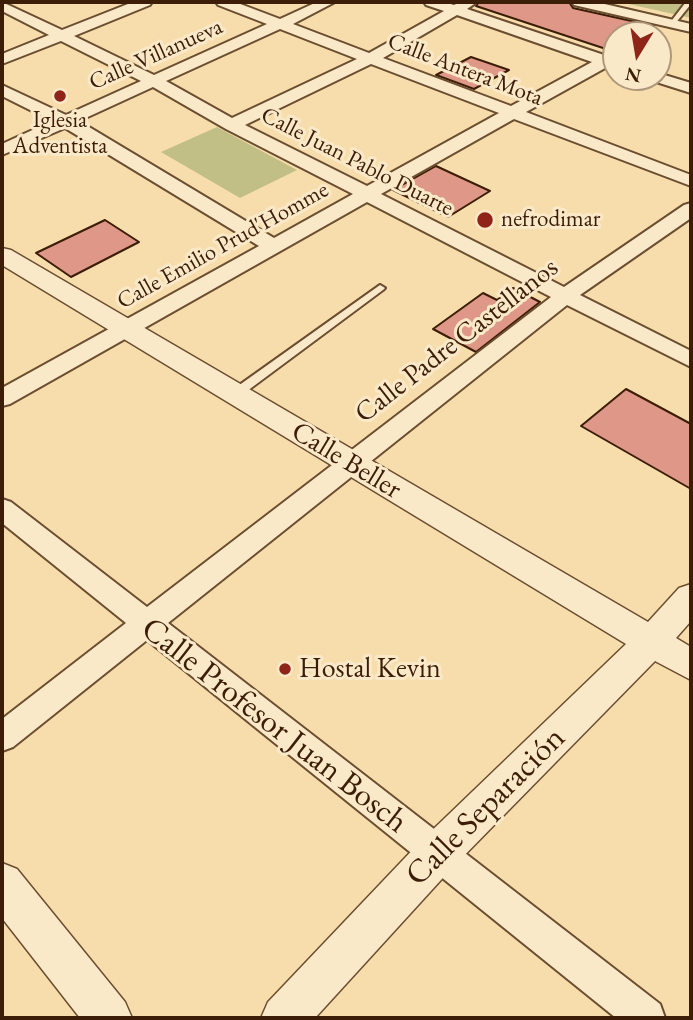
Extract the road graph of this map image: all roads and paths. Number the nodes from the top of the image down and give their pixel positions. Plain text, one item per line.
1 (145, 2) edge
2 (223, 2) edge
3 (328, 2) edge
4 (431, 2) edge
5 (470, 2) edge
6 (579, 2) edge
7 (689, 2) edge
8 (2, 6) edge
9 (455, 10) junction
10 (659, 21) edge
11 (280, 24) junction
12 (672, 24) joint
13 (691, 28) edge
14 (62, 35) junction
15 (602, 57) edge
16 (2, 58) edge
17 (371, 58) junction
18 (602, 66) edge
19 (154, 81) junction
20 (672, 82) edge
21 (691, 88) edge
22 (2, 90) edge
23 (513, 112) junction
24 (66, 121) junction
25 (232, 125) junction
26 (2, 150) edge
27 (691, 181) edge
28 (366, 194) junction
29 (691, 209) edge
30 (273, 246) junction
31 (2, 255) edge
32 (380, 288) dead end
33 (566, 295) junction
34 (127, 328) junction
35 (691, 360) edge
36 (235, 394) junction
37 (2, 398) edge
38 (351, 464) junction
39 (2, 509) edge
40 (691, 598) edge
41 (145, 624) junction
42 (652, 641) junction
43 (691, 665) edge
44 (2, 737) edge
45 (436, 855) junction
46 (2, 884) edge
47 (109, 1018) edge
48 (284, 1018) edge
49 (646, 1018) edge

1 - 14 street
2 - 11 street, Calle Antera Mota
3 - 11 street, Calle Villanueva
4 - 9 street
5 - 9 street
6 - 10 street
7 - 12 lane
8 - 14 street, Calle Juan Pablo Duarte
9 - 15 street
9 - 17 street
11 - 17 street, Calle Antera Mota
11 - 19 street, Calle Villanueva
12 - 13 street
14 - 16 street
14 - 19 street, Calle Juan Pablo Duarte
17 - 23 street, Calle Antera Mota
17 - 25 street
18 - 23 street, Calle Emilio Prud'Homme
19 - 24 street, Calle Villanueva
19 - 25 street, Calle Juan Pablo Duarte
20 - 21 street
22 - 24 street
23 - 27 street, Calle Antera Mota
23 - 28 street, Calle Emilio Prud'Homme
24 - 26 street, Calle Villanueva
24 - 30 street
25 - 28 street, Calle Juan Pablo Duarte
28 - 30 street, Calle Emilio Prud'Homme
28 - 33 street, Calle Juan Pablo Duarte
29 - 33 street, Calle Padre Castellanos
30 - 34 street, Calle Emilio Prud'Homme
31 - 34 street, Calle Beller
32 - 36 lane
33 - 35 street, Calle Juan Pablo Duarte
33 - 38 street, Calle Padre Castellanos
34 - 36 street, Calle Beller
34 - 37 street, Calle Emilio Prud'Homme
36 - 38 street, Calle Beller
38 - 41 street, Calle Padre Castellanos
38 - 42 street, Calle Beller
39 - 41 street, Calle Profesor Juan Bosch
40 - 42 street, Calle Separación
41 - 44 street, Calle Padre Castellanos
41 - 45 street, Calle Profesor Juan Bosch
42 - 43 street, Calle Beller
42 - 45 street, Calle Separación
45 - 48 street, Calle Separación
45 - 49 street, Calle Profesor Juan Bosch
46 - 47 street

